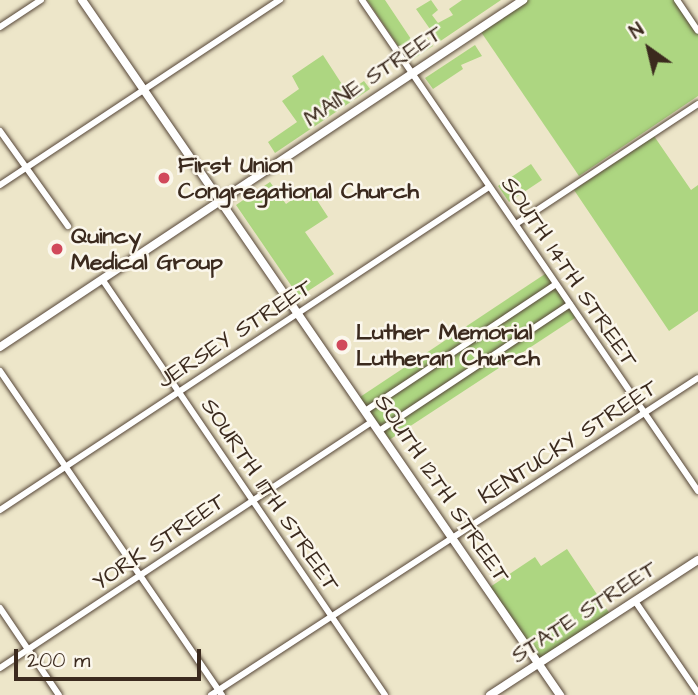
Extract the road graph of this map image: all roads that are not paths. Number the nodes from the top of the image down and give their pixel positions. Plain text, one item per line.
1 (41, 0) edge
2 (82, 0) edge
3 (280, 0) edge
4 (362, 0) edge
5 (523, 0) edge
6 (677, 0) edge
7 (0, 27) edge
8 (698, 31) edge
9 (412, 73) junction
10 (144, 90) junction
11 (698, 104) edge
12 (0, 131) edge
13 (25, 169) junction
14 (0, 186) edge
15 (489, 187) junction
16 (220, 201) junction
17 (516, 224) junction
18 (68, 226) dead end
19 (102, 279) junction
20 (556, 284) junction
21 (570, 304) junction
22 (298, 313) junction
23 (0, 347) edge
24 (0, 371) edge
25 (698, 378) edge
26 (179, 392) junction
27 (365, 411) junction
28 (645, 413) junction
29 (372, 422) junction
30 (379, 431) junction
31 (66, 467) junction
32 (698, 491) edge
33 (253, 501) junction
34 (0, 510) edge
35 (453, 538) junction
36 (698, 560) edge
37 (140, 576) junction
38 (635, 601) junction
39 (0, 608) edge
40 (331, 617) junction
41 (29, 649) junction
42 (538, 664) junction
43 (0, 668) edge
44 (220, 693) edge
45 (698, 693) edge
46 (59, 695) edge
47 (211, 695) edge
48 (385, 695) edge
49 (490, 695) edge
50 (560, 695) edge

1 - 7 street
2 - 10 street, SOUTH 12TH STREET
3 - 10 street
4 - 9 street, SOUTH 14TH STREET
5 - 9 street, MAINE STREET
6 - 8 street
9 - 15 street, SOUTH 14TH STREET
9 - 16 street, MAINE STREET
10 - 13 street
10 - 16 street, SOUTH 12TH STREET
11 - 17 street
12 - 13 street
13 - 14 street
13 - 18 street
15 - 17 street, SOUTH 14TH STREET
15 - 22 street, JERSEY STREET
16 - 19 street, MAINE STREET
16 - 22 street, SOUTH 12TH STREET
17 - 20 street, SOUTH 14TH STREET
19 - 23 street, MAINE STREET
19 - 26 street, SOURTH 11TH STREET
20 - 21 street, SOUTH 14TH STREET
20 - 27 street
21 - 28 street, SOUTH 14TH STREET
21 - 30 street
22 - 26 street, JERSEY STREET
22 - 27 street, SOUTH 12TH STREET
24 - 31 street
25 - 28 street, KENTUCKY STREET
26 - 31 street, JERSEY STREET
26 - 33 street, SOURTH 11TH STREET
27 - 29 street, SOUTH 12TH STREET
28 - 32 street, SOUTH 14TH STREET
28 - 35 street, KENTUCKY STREET
29 - 30 street, SOUTH 12TH STREET
29 - 33 street, YORK STREET
30 - 35 street, SOUTH 12TH STREET
31 - 34 street, JERSEY STREET
31 - 37 street
33 - 37 street, YORK STREET
33 - 40 street, SOURTH 11TH STREET
35 - 40 street, KENTUCKY STREET
35 - 42 street, SOUTH 12TH STREET
36 - 38 street, STATE STREET
37 - 41 street, YORK STREET
37 - 44 street
38 - 42 street, STATE STREET
38 - 45 street
39 - 41 street
40 - 44 street, KENTUCKY STREET
40 - 48 street, SOURTH 11TH STREET
41 - 43 street, YORK STREET
41 - 46 street
42 - 49 street, STATE STREET
42 - 50 street, SOUTH 12TH STREET
44 - 47 street, KENTUCKY STREET

